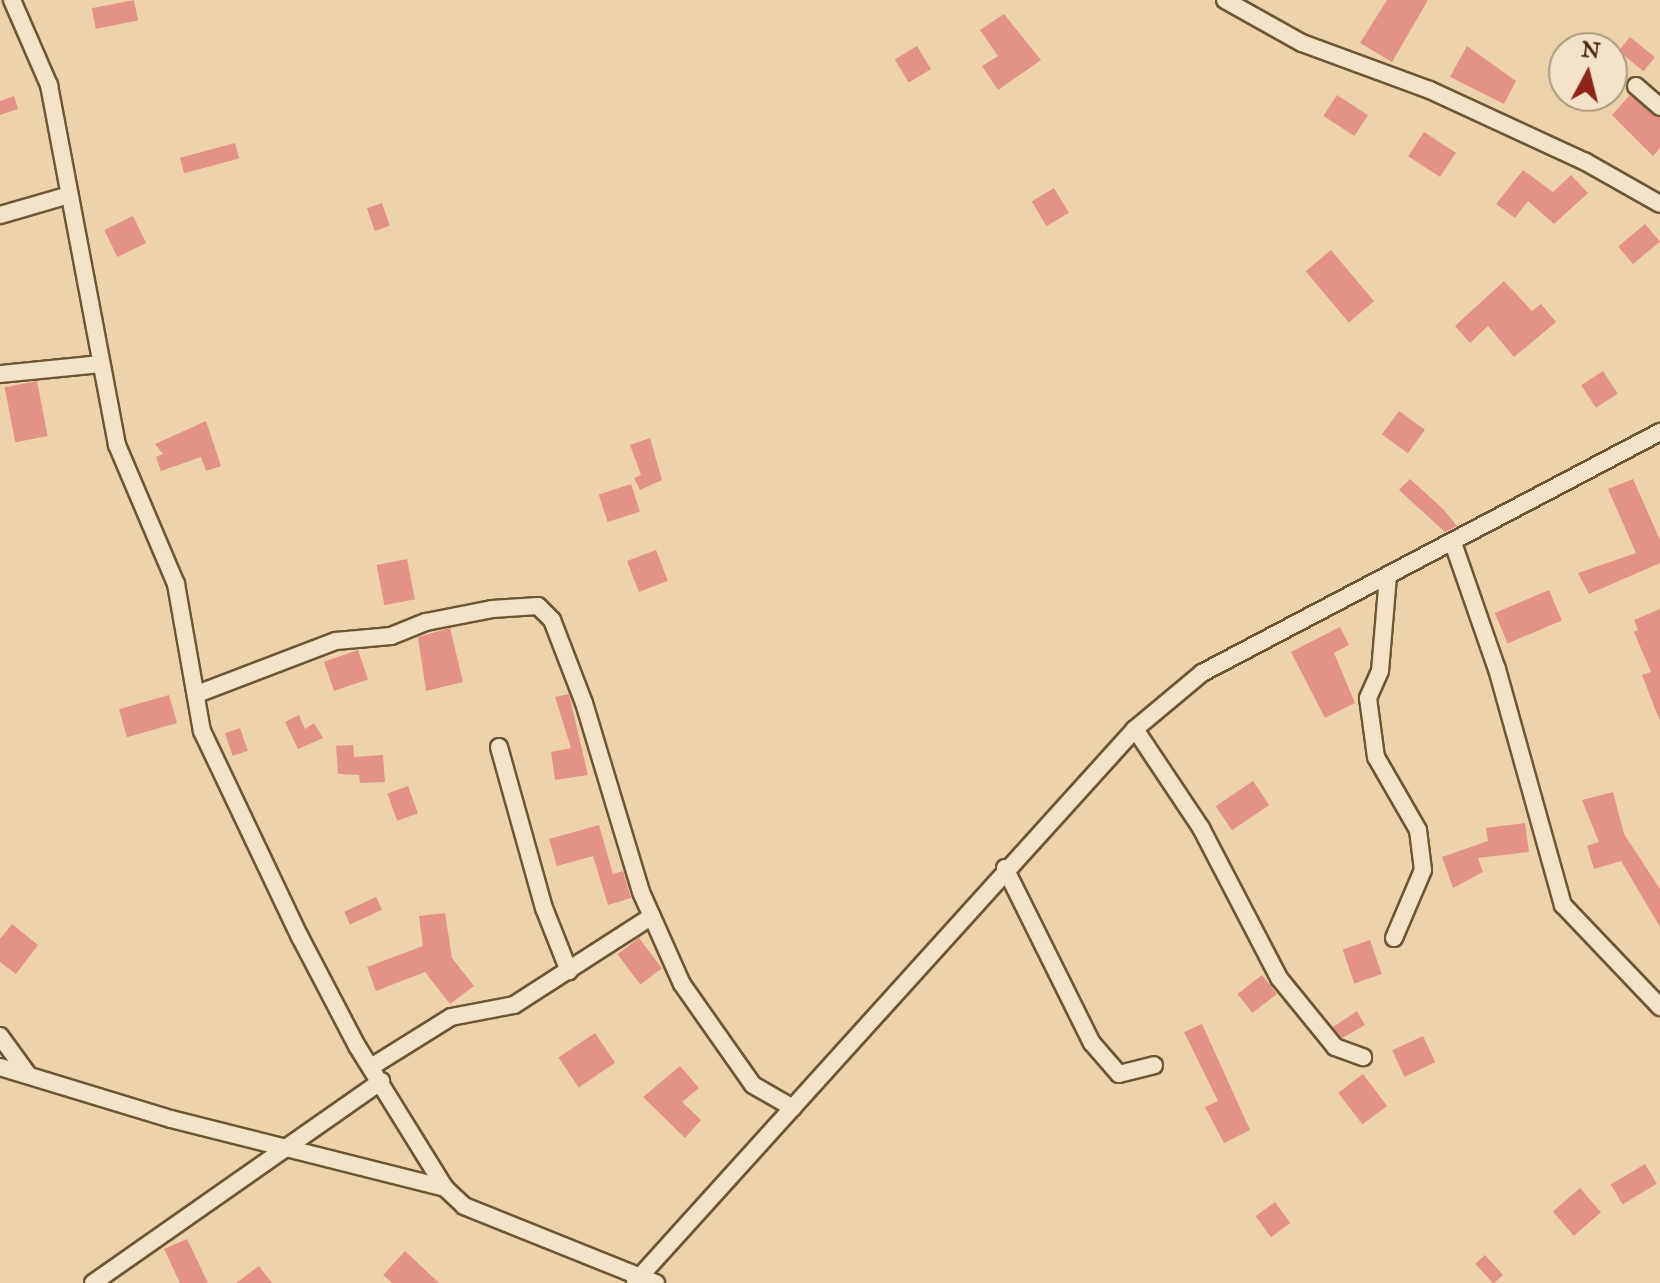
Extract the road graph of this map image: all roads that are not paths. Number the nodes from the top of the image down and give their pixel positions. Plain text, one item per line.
1 (12, 0) edge
2 (1225, 0) edge
3 (1636, 86) dead end
4 (1660, 107) edge
5 (66, 196) junction
6 (1660, 204) edge
7 (0, 215) edge
8 (101, 364) junction
9 (0, 374) edge
10 (1660, 432) edge
11 (1453, 543) junction
12 (1388, 576) junction
13 (197, 694) junction
14 (1135, 729) junction
15 (499, 747) dead end
16 (1005, 868) junction
17 (652, 916) junction
18 (1394, 938) dead end
19 (569, 971) junction
20 (1660, 1007) edge
21 (0, 1036) edge
22 (1363, 1057) dead end
23 (1154, 1065) dead end
24 (0, 1067) edge
25 (27, 1073) junction
26 (376, 1074) junction
27 (793, 1108) junction
28 (282, 1147) junction
29 (445, 1188) junction
30 (643, 1280) edge
31 (93, 1283) edge

1 - 5 street
2 - 6 street
3 - 4 street
5 - 7 street
5 - 8 street
8 - 9 street
8 - 13 street
10 - 11 street
11 - 12 street
11 - 20 street
12 - 14 street
12 - 18 street
13 - 17 street
13 - 26 street
14 - 16 street
14 - 22 street
15 - 19 street
16 - 23 street
16 - 27 street
17 - 19 street
17 - 27 street
19 - 26 street
21 - 25 street
24 - 25 street
25 - 28 street
26 - 28 street
26 - 29 street
27 - 30 street
28 - 29 street
28 - 31 street
29 - 30 street

